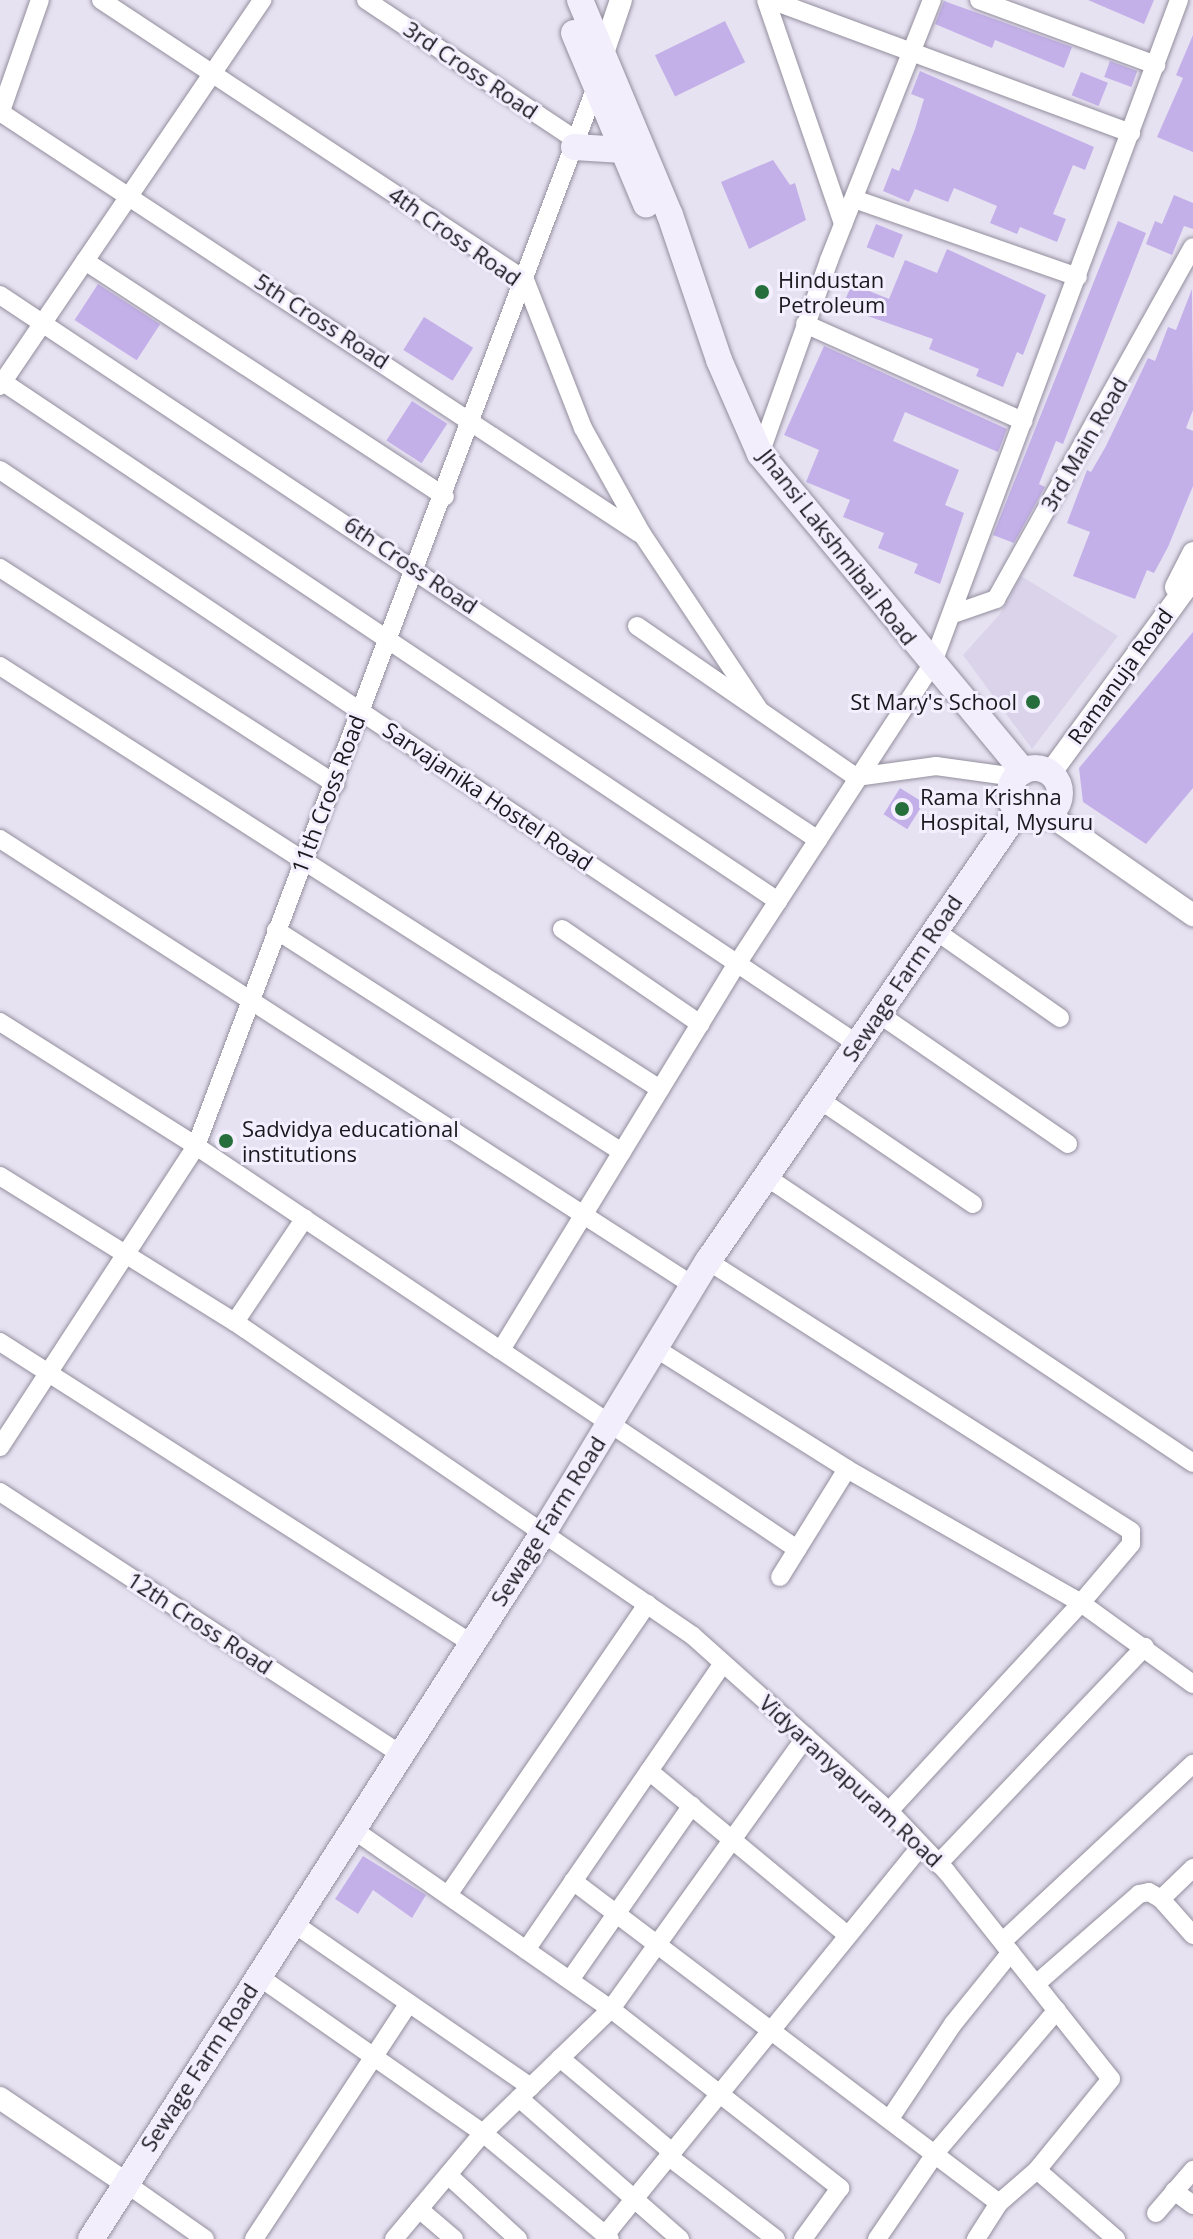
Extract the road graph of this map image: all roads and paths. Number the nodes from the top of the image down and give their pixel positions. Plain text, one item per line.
1 (40, 0) edge
2 (101, 0) edge
3 (262, 0) edge
4 (366, 0) edge
5 (563, 0) edge
6 (580, 0) edge
7 (621, 0) edge
8 (768, 0) edge
9 (932, 0) edge
10 (979, 0) edge
11 (1179, 0) edge
12 (601, 55) junction
13 (912, 56) junction
14 (1156, 65) junction
15 (212, 73) junction
16 (593, 97) junction
17 (0, 113) edge
18 (1131, 133) junction
19 (575, 144) junction
20 (623, 150) junction
21 (129, 196) junction
22 (854, 199) junction
23 (843, 224) junction
24 (1193, 247) edge
25 (680, 252) junction
26 (85, 261) junction
27 (1078, 277) junction
28 (525, 280) junction
29 (0, 295) edge
30 (43, 323) junction
31 (805, 324) junction
32 (1, 384) edge
33 (473, 420) junction
34 (1023, 421) junction
35 (760, 454) junction
36 (0, 470) edge
37 (445, 497) junction
38 (642, 534) junction
39 (1193, 553) edge
40 (0, 568) edge
41 (418, 568) junction
42 (1193, 578) edge
43 (953, 614) junction
44 (1161, 617) junction
45 (637, 626) dead end
46 (390, 639) junction
47 (932, 665) junction
48 (0, 666) edge
49 (758, 708) junction
50 (359, 710) junction
51 (1019, 774) junction
52 (1054, 776) junction
53 (856, 777) junction
54 (335, 784) junction
55 (1018, 811) junction
56 (1048, 814) junction
57 (0, 839) edge
58 (818, 840) junction
59 (304, 861) junction
60 (778, 901) junction
61 (1193, 915) edge
62 (562, 929) dead end
63 (933, 929) junction
64 (276, 930) junction
65 (737, 964) junction
66 (248, 999) junction
67 (876, 1012) junction
68 (1060, 1018) dead end
69 (0, 1022) edge
70 (700, 1024) junction
71 (856, 1043) junction
72 (660, 1089) junction
73 (820, 1100) junction
74 (1068, 1144) dead end
75 (196, 1146) junction
76 (622, 1152) junction
77 (0, 1176) edge
78 (765, 1176) junction
79 (973, 1204) dead end
80 (584, 1215) junction
81 (305, 1218) junction
82 (129, 1252) junction
83 (708, 1261) junction
84 (694, 1286) junction
85 (235, 1322) junction
86 (0, 1342) edge
87 (655, 1348) junction
88 (501, 1350) junction
89 (48, 1373) junction
90 (609, 1424) junction
91 (0, 1447) edge
92 (1193, 1463) edge
93 (847, 1469) junction
94 (0, 1492) edge
95 (543, 1533) junction
96 (797, 1549) junction
97 (780, 1577) dead end
98 (1081, 1603) junction
99 (647, 1604) junction
100 (471, 1643) junction
101 (1145, 1647) junction
102 (723, 1663) junction
103 (1192, 1681) edge
104 (806, 1737) junction
105 (400, 1754) junction
106 (1193, 1764) edge
107 (649, 1771) junction
108 (692, 1805) junction
109 (889, 1811) junction
110 (354, 1830) junction
111 (736, 1840) junction
112 (921, 1846) junction
113 (938, 1864) junction
114 (1193, 1868) edge
115 (573, 1881) junction
116 (448, 1895) junction
117 (1161, 1899) junction
118 (616, 1912) junction
119 (293, 1923) junction
120 (846, 1934) junction
121 (1193, 1935) edge
122 (659, 1944) junction
123 (1007, 1946) junction
124 (526, 1950) junction
125 (258, 1976) junction
126 (570, 1980) junction
127 (1036, 1984) junction
128 (409, 2003) junction
129 (611, 2009) junction
130 (1057, 2010) junction
131 (771, 2028) junction
132 (375, 2055) junction
133 (560, 2058) junction
134 (721, 2091) junction
135 (525, 2092) junction
136 (0, 2098) edge
137 (891, 2117) junction
138 (483, 2133) junction
139 (937, 2151) junction
140 (670, 2154) junction
141 (1037, 2170) junction
142 (1193, 2170) edge
143 (448, 2175) junction
144 (124, 2182) junction
145 (1174, 2191) junction
146 (635, 2198) junction
147 (999, 2203) junction
148 (1193, 2205) edge
149 (419, 2209) junction
150 (1156, 2213) dead end
151 (985, 2236) edge
152 (608, 2237) edge
153 (93, 2238) edge
154 (205, 2239) edge
155 (254, 2239) edge
156 (394, 2239) edge
157 (454, 2239) edge
158 (518, 2239) edge
159 (680, 2239) edge
160 (776, 2239) edge
161 (803, 2239) edge
162 (877, 2239) edge
163 (1116, 2239) edge

1 - 17 street
2 - 15 street, 4th Cross Road
3 - 15 street
4 - 19 street, 3rd Cross Road
5 - 16 main road, Jhansi Lakshmibai Road
6 - 12 main road, Jhansi Lakshmibai Road
7 - 12 street
8 - 13 street
8 - 23 street
9 - 13 street
10 - 14 street
11 - 14 street
12 - 16 street
12 - 25 main road, Jhansi Lakshmibai Road
13 - 18 street
13 - 22 street
14 - 18 street
15 - 21 street
15 - 28 street, 4th Cross Road
16 - 19 street, 11th Cross Road
16 - 20 main road, Jhansi Lakshmibai Road
17 - 21 street, 5th Cross Road
18 - 27 street
19 - 20 main road
19 - 28 street, 11th Cross Road
20 - 25 main road, Jhansi Lakshmibai Road
21 - 26 street
21 - 33 street, 5th Cross Road
22 - 23 street
22 - 27 street
23 - 31 street
24 - 43 street, 3rd Main Road
25 - 35 main road, Jhansi Lakshmibai Road
26 - 30 street
26 - 37 street
27 - 34 street
28 - 33 street, 11th Cross Road
28 - 38 street, 4th Cross Road
29 - 30 street, 6th Cross Road
30 - 32 street
30 - 41 street, 6th Cross Road
31 - 34 street
31 - 35 street
32 - 46 street
33 - 37 street, 11th Cross Road
33 - 38 street, 5th Cross Road
34 - 43 street
35 - 47 main road, Jhansi Lakshmibai Road
36 - 50 street, Sarvajanika Hostel Road
37 - 41 street, 11th Cross Road
38 - 49 street, 4th Cross Road
39 - 44 street
40 - 54 street
41 - 46 street, 11th Cross Road
41 - 58 street, 6th Cross Road
42 - 44 street, Ramanuja Road
43 - 47 street
44 - 52 street, Ramanuja Road
45 - 49 street
46 - 50 street, 11th Cross Road
46 - 60 street
47 - 51 main road, Jhansi Lakshmibai Road
47 - 53 street
48 - 59 street
49 - 53 street
50 - 54 street, 11th Cross Road
50 - 65 street, Sarvajanika Hostel Road
51 - 52 main road
51 - 53 street
51 - 55 main road
52 - 56 main road
53 - 58 street
54 - 59 street, 11th Cross Road
55 - 56 main road
55 - 63 main road, Sewage Farm Road
56 - 61 street
57 - 66 street
58 - 60 street
59 - 64 street, 11th Cross Road
59 - 72 street
60 - 65 street
62 - 70 street
63 - 67 main road, Sewage Farm Road
63 - 68 street
64 - 66 street, 11th Cross Road
64 - 76 street
65 - 70 street
65 - 71 street, Sarvajanika Hostel Road
66 - 75 street, 11th Cross Road
66 - 80 street
67 - 71 main road, Sewage Farm Road
67 - 74 street
69 - 75 street
70 - 72 street
71 - 73 main road, Sewage Farm Road
72 - 76 street
73 - 78 main road, Sewage Farm Road
73 - 79 street
75 - 81 street
75 - 82 street, 11th Cross Road
76 - 80 street
77 - 82 street, Vidyaranyapuram Road
78 - 83 main road, Sewage Farm Road
78 - 92 street
80 - 84 street
80 - 88 street
81 - 85 street
81 - 88 street
82 - 85 street, Vidyaranyapuram Road
82 - 89 street, 11th Cross Road
83 - 84 main road, Sewage Farm Road
83 - 98 street
84 - 87 main road, Sewage Farm Road
85 - 95 street, Vidyaranyapuram Road
86 - 89 street
87 - 90 main road, Sewage Farm Road
87 - 93 street
88 - 90 street
89 - 91 street, 11th Cross Road
89 - 100 street
90 - 95 main road, Sewage Farm Road
90 - 96 street
93 - 96 street
93 - 98 street
94 - 105 street, 12th Cross Road
95 - 99 street, Vidyaranyapuram Road
95 - 100 main road, Sewage Farm Road
96 - 97 street
98 - 101 street
98 - 109 street
99 - 102 street, Vidyaranyapuram Road
99 - 116 street
100 - 105 main road, Sewage Farm Road
101 - 103 street
101 - 113 street
102 - 104 street, Vidyaranyapuram Road
102 - 107 street
104 - 109 street, Vidyaranyapuram Road
104 - 111 street
105 - 110 main road, Sewage Farm Road
106 - 123 street
107 - 108 street
107 - 115 street
108 - 111 street
108 - 118 street
109 - 112 street, Vidyaranyapuram Road
110 - 116 street
110 - 119 main road, Sewage Farm Road
111 - 120 street
111 - 122 street
112 - 113 street, Vidyaranyapuram Road
112 - 120 street
113 - 123 street, Vidyaranyapuram Road
114 - 117 street
115 - 118 street
115 - 124 street
116 - 124 street
117 - 121 street
117 - 127 street
118 - 122 street
118 - 126 street
119 - 125 main road, Sewage Farm Road
119 - 128 street
120 - 131 street
122 - 129 street
122 - 131 street
123 - 127 street, Vidyaranyapuram Road
123 - 137 street
124 - 126 street
125 - 132 street
125 - 144 main road, Sewage Farm Road
126 - 129 street
127 - 130 street, Vidyaranyapuram Road
128 - 132 street
128 - 135 street
129 - 133 street
129 - 134 street
130 - 139 street
130 - 141 street, Vidyaranyapuram Road
131 - 134 street
131 - 137 street
132 - 138 street
132 - 155 street
133 - 135 street
133 - 140 street
134 - 140 street
134 - 161 street
135 - 138 street
135 - 146 street
136 - 144 street
137 - 139 street
138 - 143 street
138 - 152 street
139 - 147 street
139 - 162 street
140 - 146 street
140 - 160 street
141 - 147 street
141 - 163 street
142 - 145 street
143 - 149 street
143 - 158 street
144 - 153 main road, Sewage Farm Road
144 - 154 street
145 - 148 street
145 - 150 street
146 - 152 street
146 - 159 street
147 - 151 street
149 - 156 street
149 - 157 street

